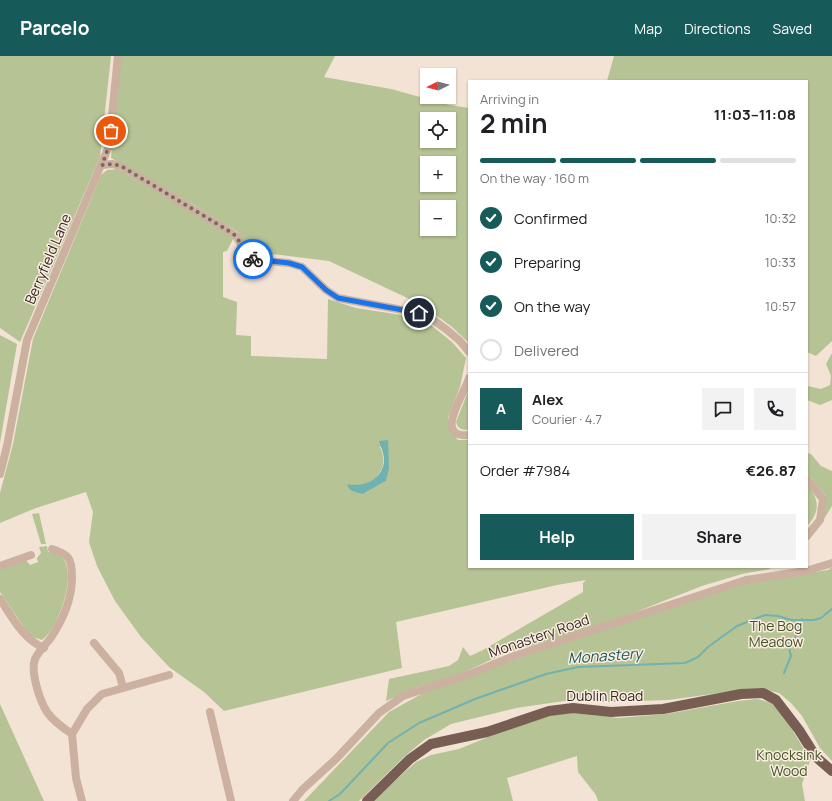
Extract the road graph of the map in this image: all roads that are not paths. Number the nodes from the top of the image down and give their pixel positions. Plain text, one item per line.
1 (118, 56) edge
2 (102, 165) junction
3 (468, 351) edge
4 (468, 380) edge
5 (468, 435) edge
6 (0, 474) edge
7 (808, 481) edge
8 (808, 535) edge
9 (52, 548) dead end
10 (32, 555) dead end
11 (832, 563) edge
12 (0, 566) edge
13 (778, 571) edge
14 (0, 599) edge
15 (94, 643) dead end
16 (44, 648) junction
17 (169, 675) dead end
18 (123, 687) junction
19 (210, 712) dead end
20 (72, 734) junction
21 (832, 771) edge
22 (82, 801) edge
23 (231, 801) edge
24 (293, 801) edge
25 (367, 801) edge

1 - 2 street, Berryfield Lane
2 - 3 street
2 - 6 street, Berryfield Lane
4 - 5 street
7 - 8 street
9 - 16 street
10 - 12 street
11 - 13 street, Monastery Road
13 - 24 street, Monastery Road
14 - 16 street
15 - 18 street
16 - 20 street
17 - 18 street
18 - 20 street
19 - 23 street
20 - 22 street
21 - 25 main road, Dublin Road

